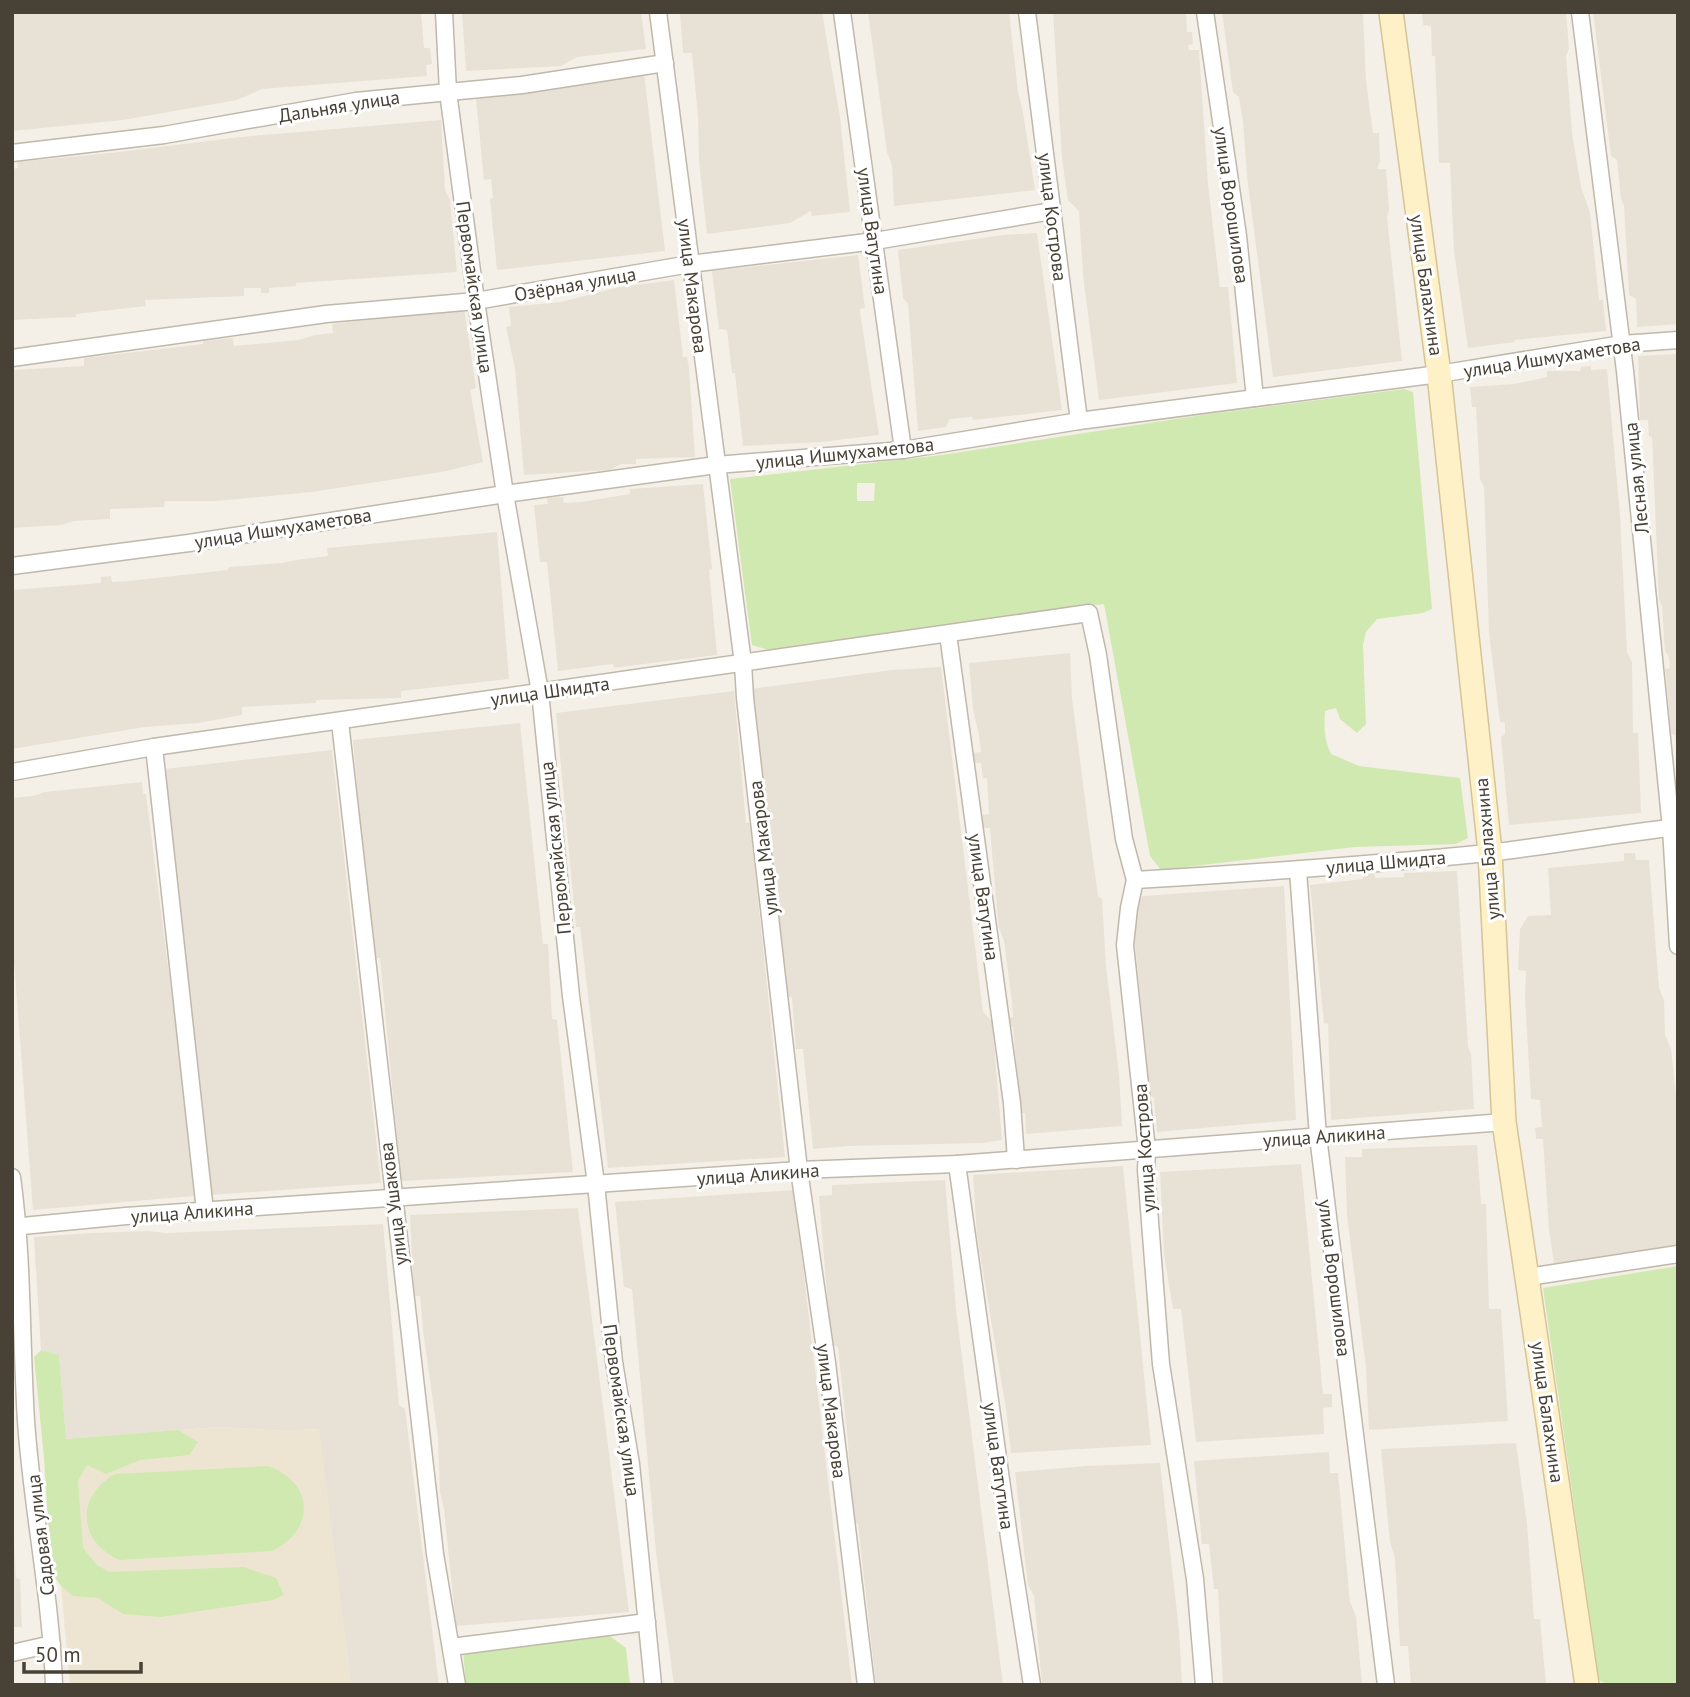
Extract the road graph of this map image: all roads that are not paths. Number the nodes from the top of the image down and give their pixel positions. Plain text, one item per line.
1 (444, 12) edge
2 (658, 12) edge
3 (842, 12) edge
4 (1027, 12) edge
5 (1205, 12) edge
6 (1391, 12) edge
7 (1580, 12) edge
8 (665, 63) junction
9 (448, 92) junction
10 (12, 153) edge
11 (1052, 211) junction
12 (875, 241) junction
13 (691, 264) junction
14 (476, 301) junction
15 (1678, 340) edge
16 (1622, 344) junction
17 (12, 358) edge
18 (1439, 374) junction
19 (1255, 398) junction
20 (1079, 421) junction
21 (903, 450) junction
22 (716, 465) junction
23 (505, 494) junction
24 (12, 566) edge
25 (1089, 613) joint
26 (948, 634) junction
27 (743, 663) junction
28 (540, 692) junction
29 (340, 722) junction
30 (155, 747) junction
31 (12, 772) edge
32 (1674, 827) edge
33 (1490, 852) junction
34 (1298, 870) junction
35 (1135, 880) junction
36 (1678, 946) edge
37 (1504, 1122) junction
38 (1318, 1136) junction
39 (1147, 1150) junction
40 (1016, 1160) junction
41 (957, 1164) junction
42 (799, 1170) junction
43 (12, 1177) edge
44 (596, 1184) junction
45 (393, 1198) junction
46 (205, 1211) junction
47 (16, 1227) edge
48 (1678, 1254) edge
49 (1528, 1276) junction
50 (19, 1423) edge
51 (647, 1622) junction
52 (52, 1644) junction
53 (451, 1647) junction
54 (12, 1653) edge
55 (54, 1685) edge
56 (457, 1685) edge
57 (653, 1685) edge
58 (866, 1685) edge
59 (1032, 1685) edge
60 (1204, 1685) edge
61 (1385, 1685) edge
62 (1587, 1685) edge

1 - 9 street, Первомайская улица
2 - 8 street, улица Макарова
3 - 12 street, улица Ватутина
4 - 11 street, улица Кострова
5 - 19 street, улица Ворошилова
6 - 18 street, улица Балахнина
7 - 16 street, Лесная улица
8 - 9 street, Дальняя улица
8 - 13 street, улица Макарова
9 - 10 street, Дальняя улица
9 - 14 street, Первомайская улица
11 - 12 street, Озёрная улица
11 - 20 street, улица Кострова
12 - 13 street, Озёрная улица
12 - 21 street, улица Ватутина
13 - 14 street, Озёрная улица
13 - 22 street, улица Макарова
14 - 17 street, Озёрная улица
14 - 23 street, Первомайская улица
15 - 16 street, улица Ишмухаметова
16 - 18 street, улица Ишмухаметова
16 - 32 street, Лесная улица
18 - 19 street, улица Ишмухаметова
18 - 33 street, улица Балахнина
19 - 20 street, улица Ишмухаметова
20 - 21 street, улица Ишмухаметова
21 - 22 street, улица Ишмухаметова
22 - 23 street, улица Ишмухаметова
22 - 27 street, улица Макарова
23 - 24 street, улица Ишмухаметова
23 - 28 street, Первомайская улица
25 - 26 street, улица Шмидта
25 - 35 street, улица Кострова
26 - 27 street, улица Шмидта
26 - 40 street, улица Ватутина
27 - 28 street, улица Шмидта
27 - 42 street, улица Макарова
28 - 29 street, улица Шмидта
28 - 44 street, Первомайская улица
29 - 30 street, улица Шмидта
29 - 45 street, улица Ушакова
30 - 31 street, улица Шмидта
30 - 46 street
32 - 33 street, улица Шмидта
32 - 36 street, Лесная улица
33 - 34 street, улица Шмидта
33 - 37 street, улица Балахнина
34 - 35 street, улица Шмидта
34 - 38 street, улица Ворошилова
35 - 39 street, улица Кострова
37 - 38 street, улица Аликина
37 - 49 street, улица Балахнина
38 - 39 street, улица Аликина
38 - 61 street, улица Ворошилова
39 - 40 street, улица Аликина
39 - 60 street, улица Кострова
40 - 41 street, улица Аликина
41 - 42 street, улица Аликина
41 - 59 street, улица Ватутина
42 - 44 street, улица Аликина
42 - 58 street, улица Макарова
43 - 47 street, Садовая улица
44 - 45 street, улица Аликина
44 - 51 street, Первомайская улица
45 - 46 street, улица Аликина
45 - 53 street, улица Ушакова
46 - 47 street, улица Аликина
47 - 50 street, Садовая улица
48 - 49 street
49 - 62 street, улица Балахнина
50 - 52 street, Садовая улица
51 - 53 street
51 - 57 street, Первомайская улица
52 - 54 street
52 - 55 street, Садовая улица
53 - 56 street, улица Ушакова

